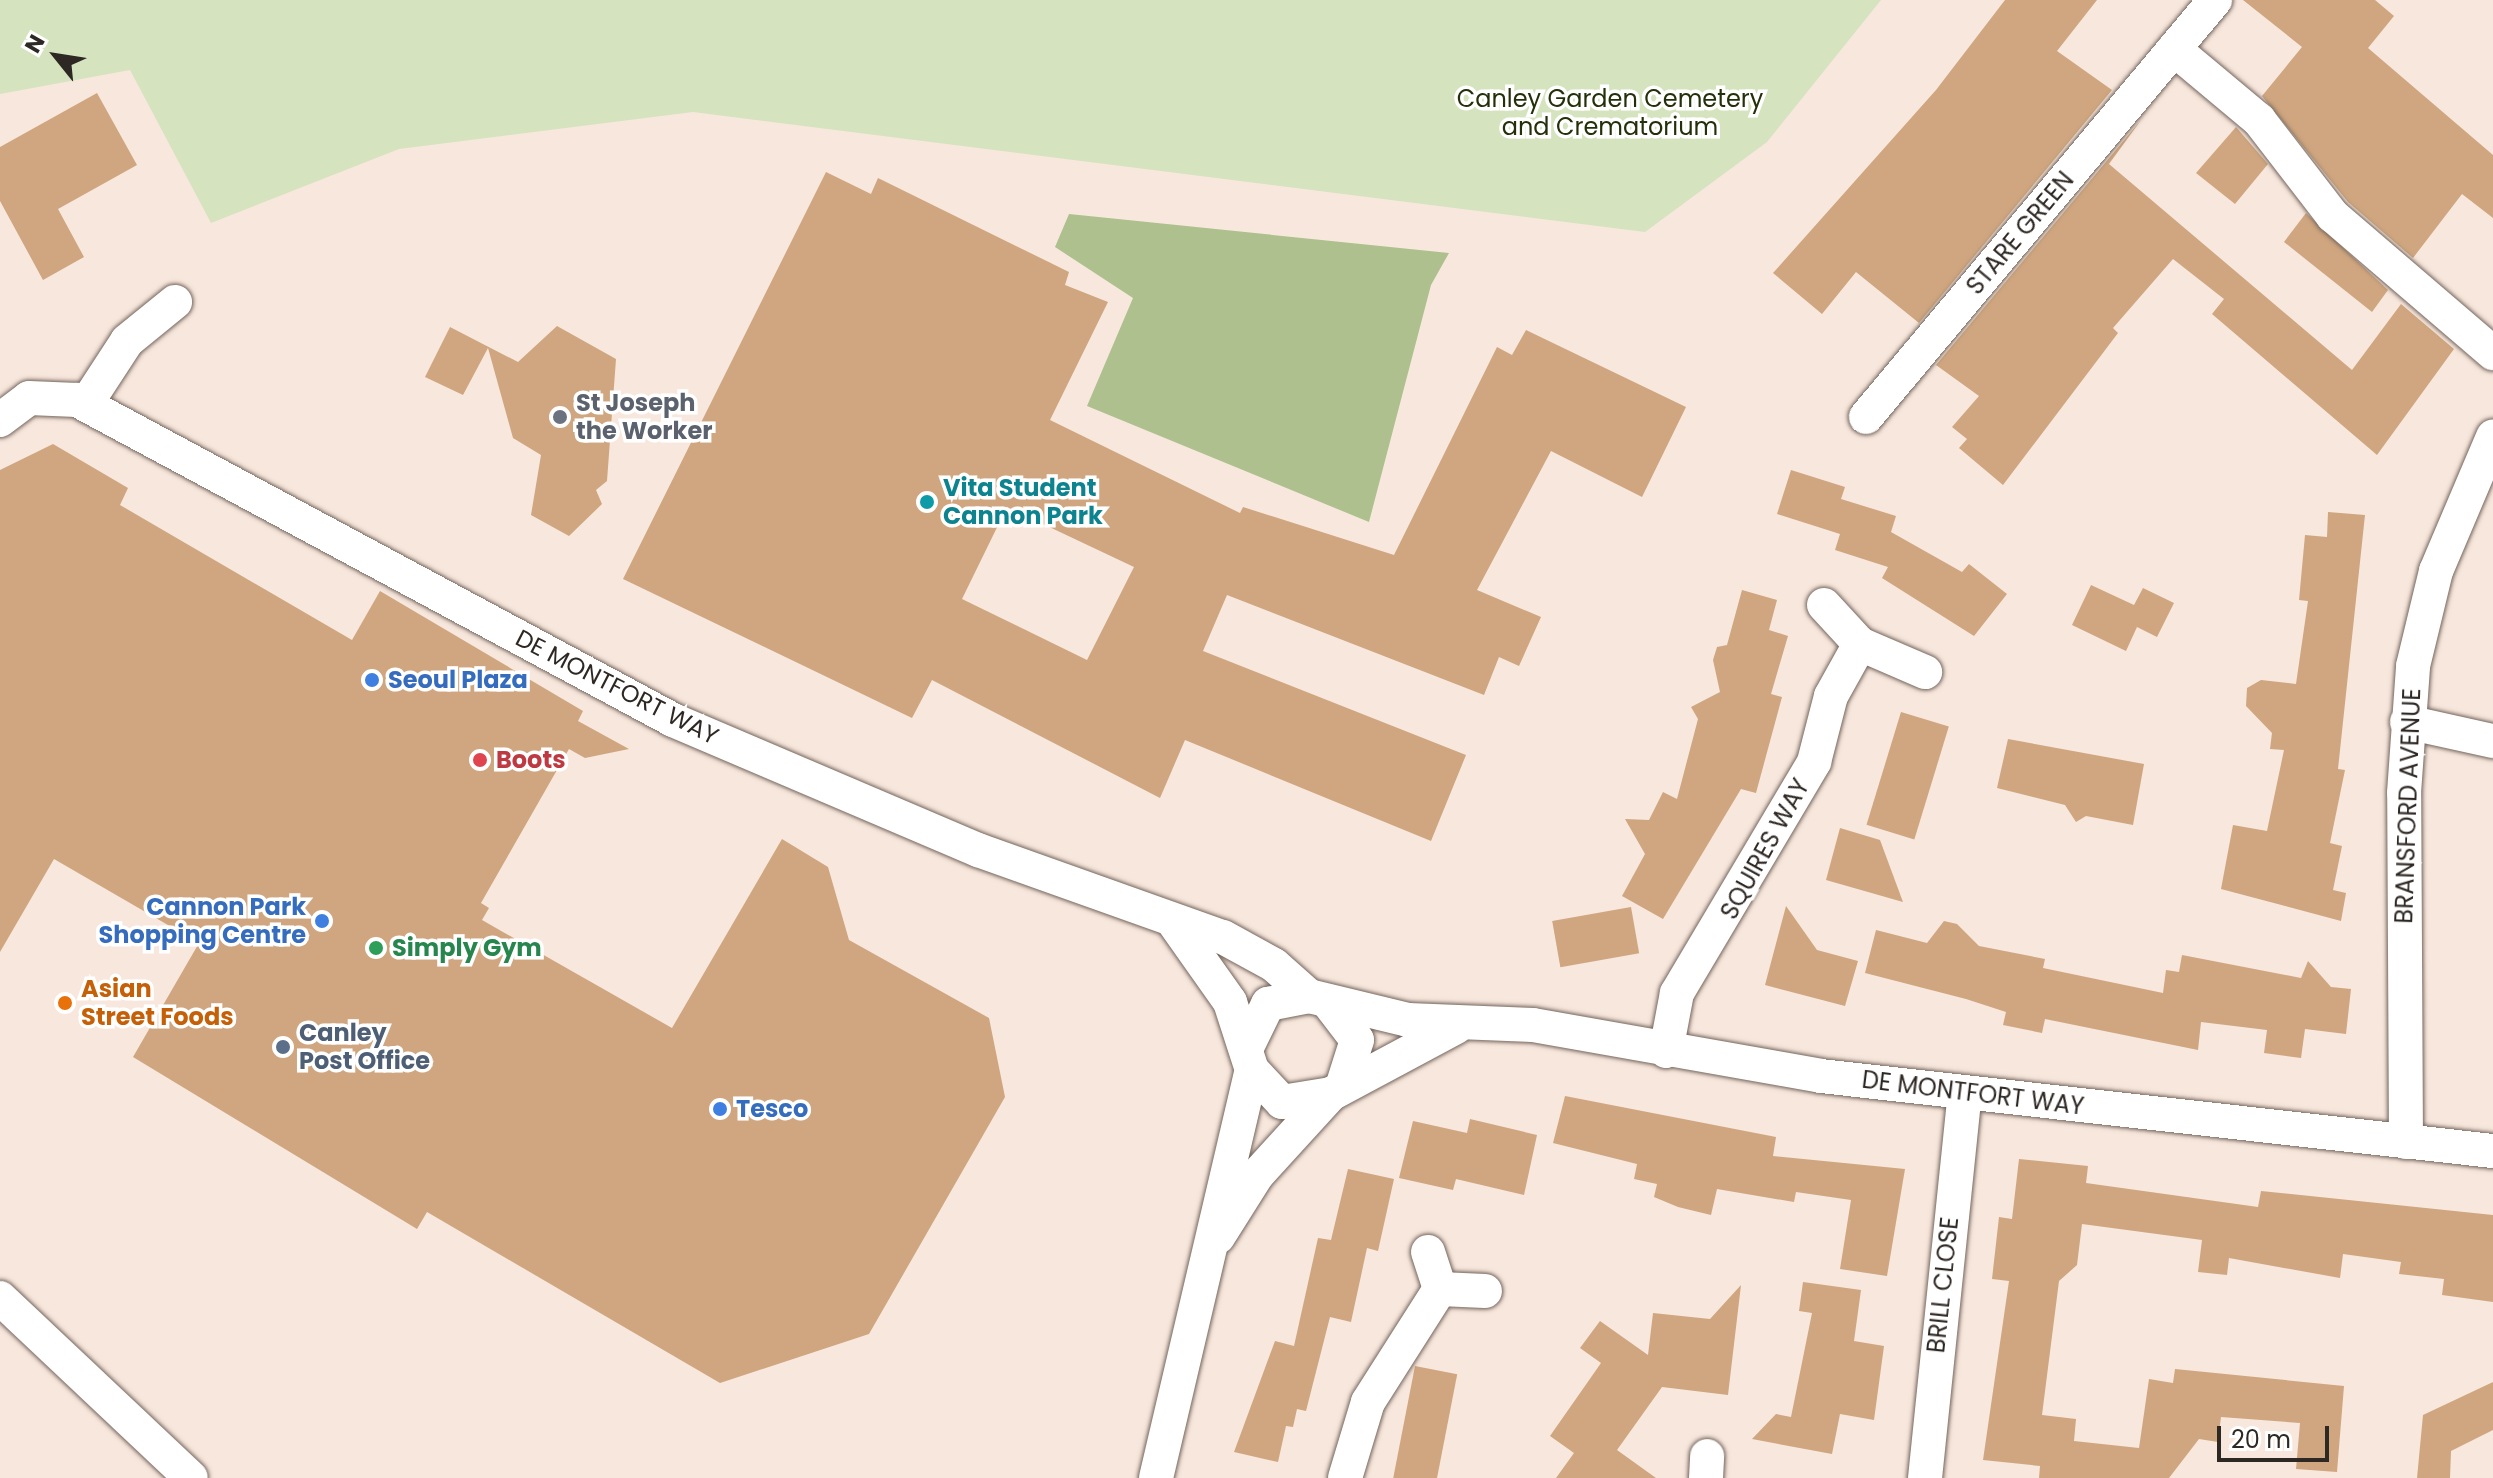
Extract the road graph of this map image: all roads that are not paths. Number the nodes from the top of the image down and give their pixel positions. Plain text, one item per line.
1 (2215, 0) edge
2 (2174, 49) junction
3 (175, 302) dead end
4 (2493, 353) edge
5 (86, 404) junction
6 (1866, 417) dead end
7 (0, 420) edge
8 (2493, 437) edge
9 (1824, 605) dead end
10 (1860, 644) junction
11 (1925, 672) dead end
12 (2407, 722) junction
13 (2493, 741) edge
14 (1171, 920) junction
15 (1318, 998) junction
16 (1456, 1027) junction
17 (1666, 1051) junction
18 (1250, 1058) junction
19 (1337, 1089) junction
20 (1965, 1093) junction
21 (2406, 1142) junction
22 (2493, 1151) edge
23 (1428, 1252) dead end
24 (1205, 1258) junction
25 (1440, 1289) junction
26 (1485, 1291) dead end
27 (0, 1298) edge
28 (191, 1478) edge
29 (1156, 1478) edge
30 (1345, 1478) edge
31 (1925, 1478) edge

1 - 2 street, STARE GREEN
2 - 4 street
2 - 6 street, STARE GREEN
3 - 5 street
5 - 7 street, DE MONTFORT WAY
5 - 14 street, DE MONTFORT WAY
8 - 12 street, BRANSFORD AVENUE
9 - 10 street
10 - 11 street
10 - 17 street, SQUIRES WAY
12 - 13 street
12 - 21 street, BRANSFORD AVENUE
14 - 15 street, DE MONTFORT WAY
14 - 18 street, DE MONTFORT WAY
15 - 16 street, DE MONTFORT WAY
15 - 18 street, DE MONTFORT WAY
15 - 19 street, DE MONTFORT WAY
16 - 17 street, DE MONTFORT WAY
16 - 19 street, DE MONTFORT WAY
17 - 20 street, DE MONTFORT WAY
18 - 19 street, DE MONTFORT WAY
18 - 24 street
19 - 24 street
20 - 21 street, DE MONTFORT WAY
20 - 31 street, BRILL CLOSE
21 - 22 street, DE MONTFORT WAY
23 - 25 street
24 - 29 street
25 - 26 street
25 - 30 street
27 - 28 street

